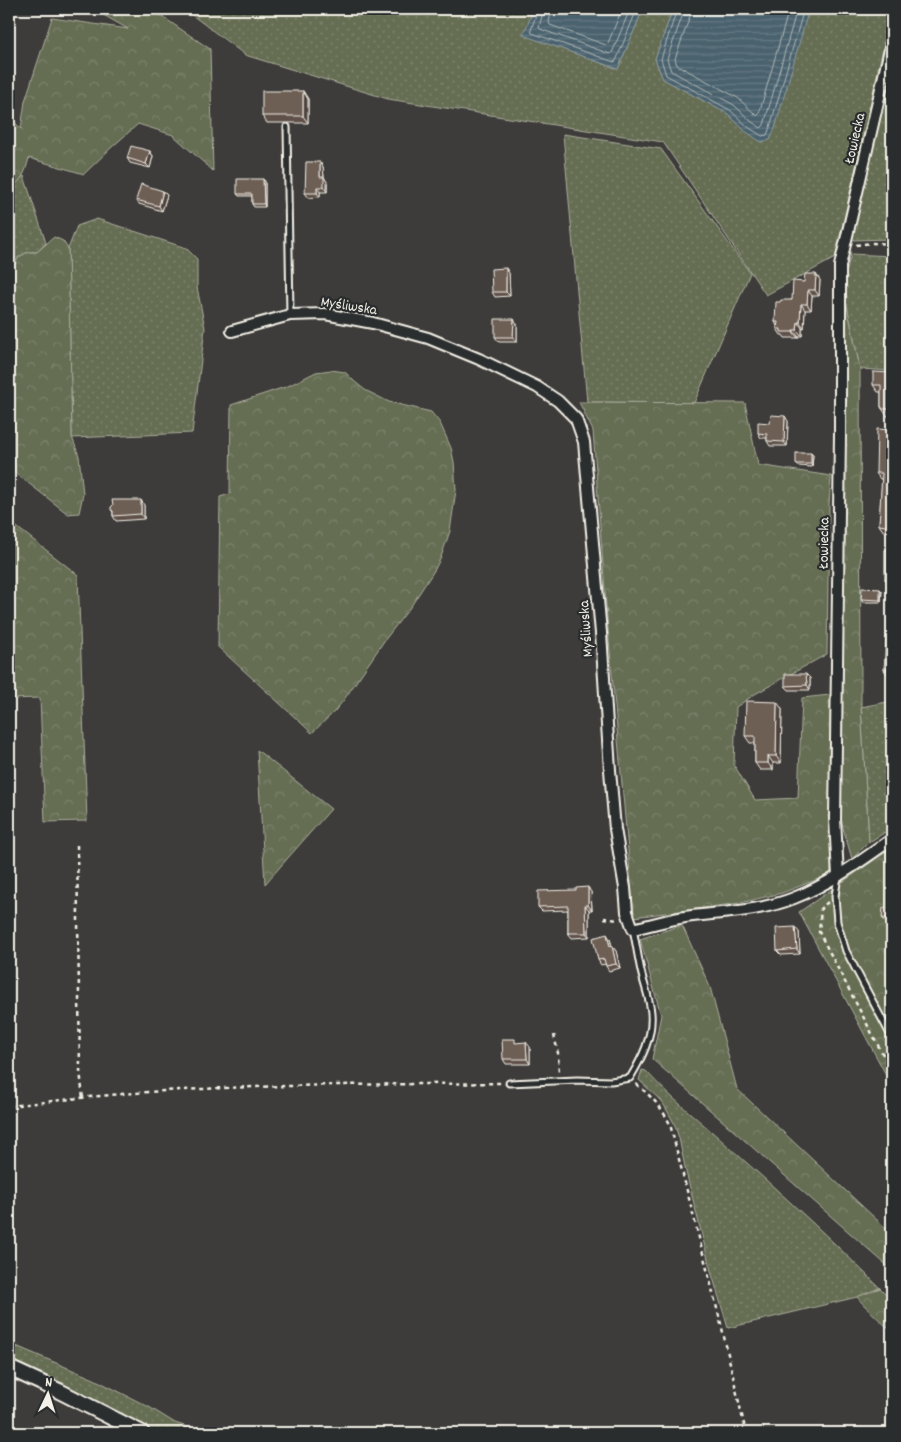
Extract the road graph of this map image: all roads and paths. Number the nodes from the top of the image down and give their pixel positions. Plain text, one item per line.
1 (892, 41) edge
2 (288, 127) edge
3 (892, 244) edge
4 (844, 246) junction
5 (290, 315) junction
6 (232, 331) dead end
7 (892, 839) edge
8 (77, 845) dead end
9 (838, 876) junction
10 (831, 899) dead end
11 (633, 929) junction
12 (554, 1035) dead end
13 (892, 1038) edge
14 (892, 1072) edge
15 (630, 1078) junction
16 (559, 1081) junction
17 (509, 1083) joint
18 (83, 1099) junction
19 (9, 1106) edge
20 (9, 1368) edge
21 (142, 1433) edge
22 (746, 1433) edge

1 - 4 street, Łowiecka
2 - 5 lane
3 - 4 path
4 - 9 street, Łowiecka
5 - 6 street, Myśliwska
5 - 11 street, Myśliwska
7 - 9 street
8 - 18 path
9 - 11 street
9 - 13 lane, Łowiecka
10 - 14 path
11 - 15 lane
12 - 16 path
15 - 16 lane
15 - 22 path
16 - 17 lane
17 - 18 path
18 - 19 path
20 - 21 main road

